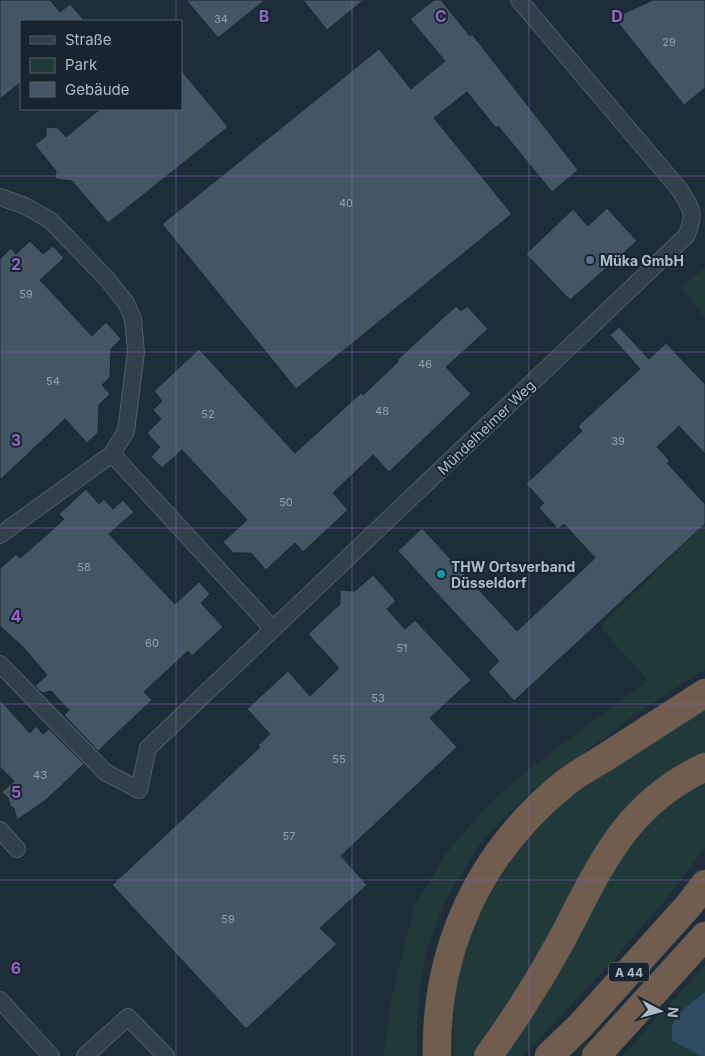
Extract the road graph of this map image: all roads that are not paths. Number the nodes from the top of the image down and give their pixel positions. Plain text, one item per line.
1 (519, 0) edge
2 (0, 197) edge
3 (699, 220) edge
4 (112, 454) junction
5 (0, 535) edge
6 (273, 629) junction
7 (0, 664) edge
8 (705, 693) edge
9 (705, 767) edge
10 (0, 830) edge
11 (17, 849) dead end
12 (705, 884) edge
13 (705, 936) edge
14 (0, 1000) edge
15 (51, 1056) edge
16 (85, 1056) edge
17 (166, 1056) edge
18 (436, 1056) edge
19 (488, 1056) edge
20 (548, 1056) edge
21 (596, 1056) edge

1 - 3 street, Mündelheimer Weg
2 - 4 street
3 - 6 street, Mündelheimer Weg
4 - 5 street
4 - 6 street
6 - 7 street, Mündelheimer Weg
8 - 18 highway
9 - 19 highway
10 - 11 street
12 - 20 highway, A 44
13 - 21 highway, A 44
14 - 15 street
16 - 17 street

